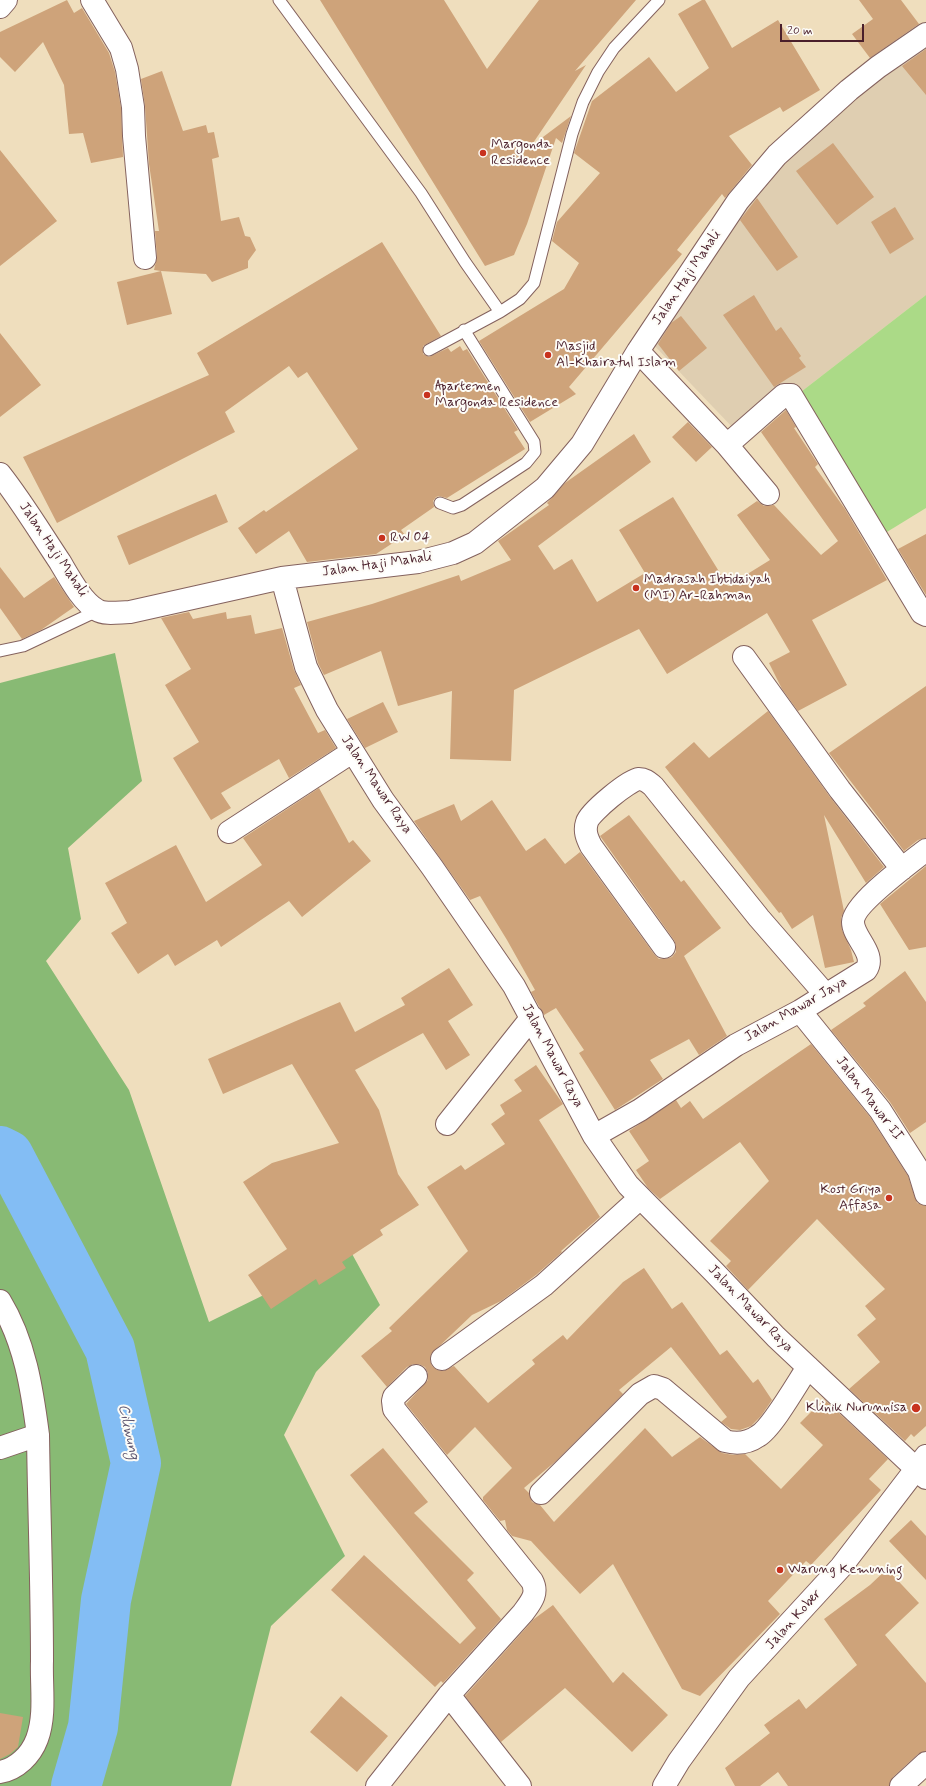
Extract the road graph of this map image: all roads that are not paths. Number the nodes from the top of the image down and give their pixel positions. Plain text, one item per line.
1 (6, 0) edge
2 (92, 0) edge
3 (279, 0) edge
4 (658, 0) edge
5 (0, 7) edge
6 (926, 34) edge
7 (145, 258) dead end
8 (500, 312) junction
9 (464, 330) junction
10 (428, 350) dead end
11 (638, 351) junction
12 (727, 445) junction
13 (0, 474) edge
14 (768, 494) dead end
15 (440, 504) dead end
16 (282, 578) junction
17 (97, 611) junction
18 (926, 615) edge
19 (0, 652) edge
20 (744, 657) dead end
21 (352, 752) junction
22 (229, 832) dead end
23 (926, 850) edge
24 (902, 869) junction
25 (664, 947) dead end
26 (825, 994) junction
27 (800, 1011) junction
28 (532, 1017) junction
29 (446, 1124) dead end
30 (594, 1136) junction
31 (926, 1194) edge
32 (640, 1198) junction
33 (0, 1301) edge
34 (442, 1359) dead end
35 (808, 1368) junction
36 (416, 1376) dead end
37 (38, 1436) junction
38 (0, 1448) edge
39 (922, 1468) edge
40 (541, 1493) dead end
41 (449, 1695) junction
42 (926, 1763) edge
43 (0, 1772) edge
44 (377, 1786) edge
45 (520, 1786) edge
46 (664, 1786) edge
47 (901, 1786) edge

1 - 5 street
2 - 7 street
3 - 8 lane
4 - 8 lane
6 - 11 street, Jalan Haji Mahali
8 - 9 lane
9 - 10 lane
9 - 15 lane
11 - 12 street
11 - 16 street, Jalan Haji Mahali
12 - 14 street
12 - 18 street
13 - 17 street, Jalan Haji Mahali
16 - 17 street, Jalan Haji Mahali
16 - 21 street, Jalan Mawar Raya
17 - 19 lane
20 - 24 street
21 - 22 street
21 - 28 street, Jalan Mawar Raya
23 - 24 street, Jalan Mawar Jaya
24 - 26 street, Jalan Mawar Jaya
25 - 26 street
26 - 27 street, Jalan Mawar Jaya
27 - 30 street, Jalan Mawar Jaya
27 - 31 street, Jalan Mawar II
28 - 29 street
28 - 30 street, Jalan Mawar Raya
30 - 32 street, Jalan Mawar Raya
32 - 34 street
32 - 35 street, Jalan Mawar Raya
33 - 37 street
35 - 39 street, Jalan Mawar Raya
35 - 40 street
36 - 41 street
37 - 38 street
37 - 43 street
39 - 46 street, Jalan Kober
41 - 44 street
41 - 45 street
42 - 47 street

